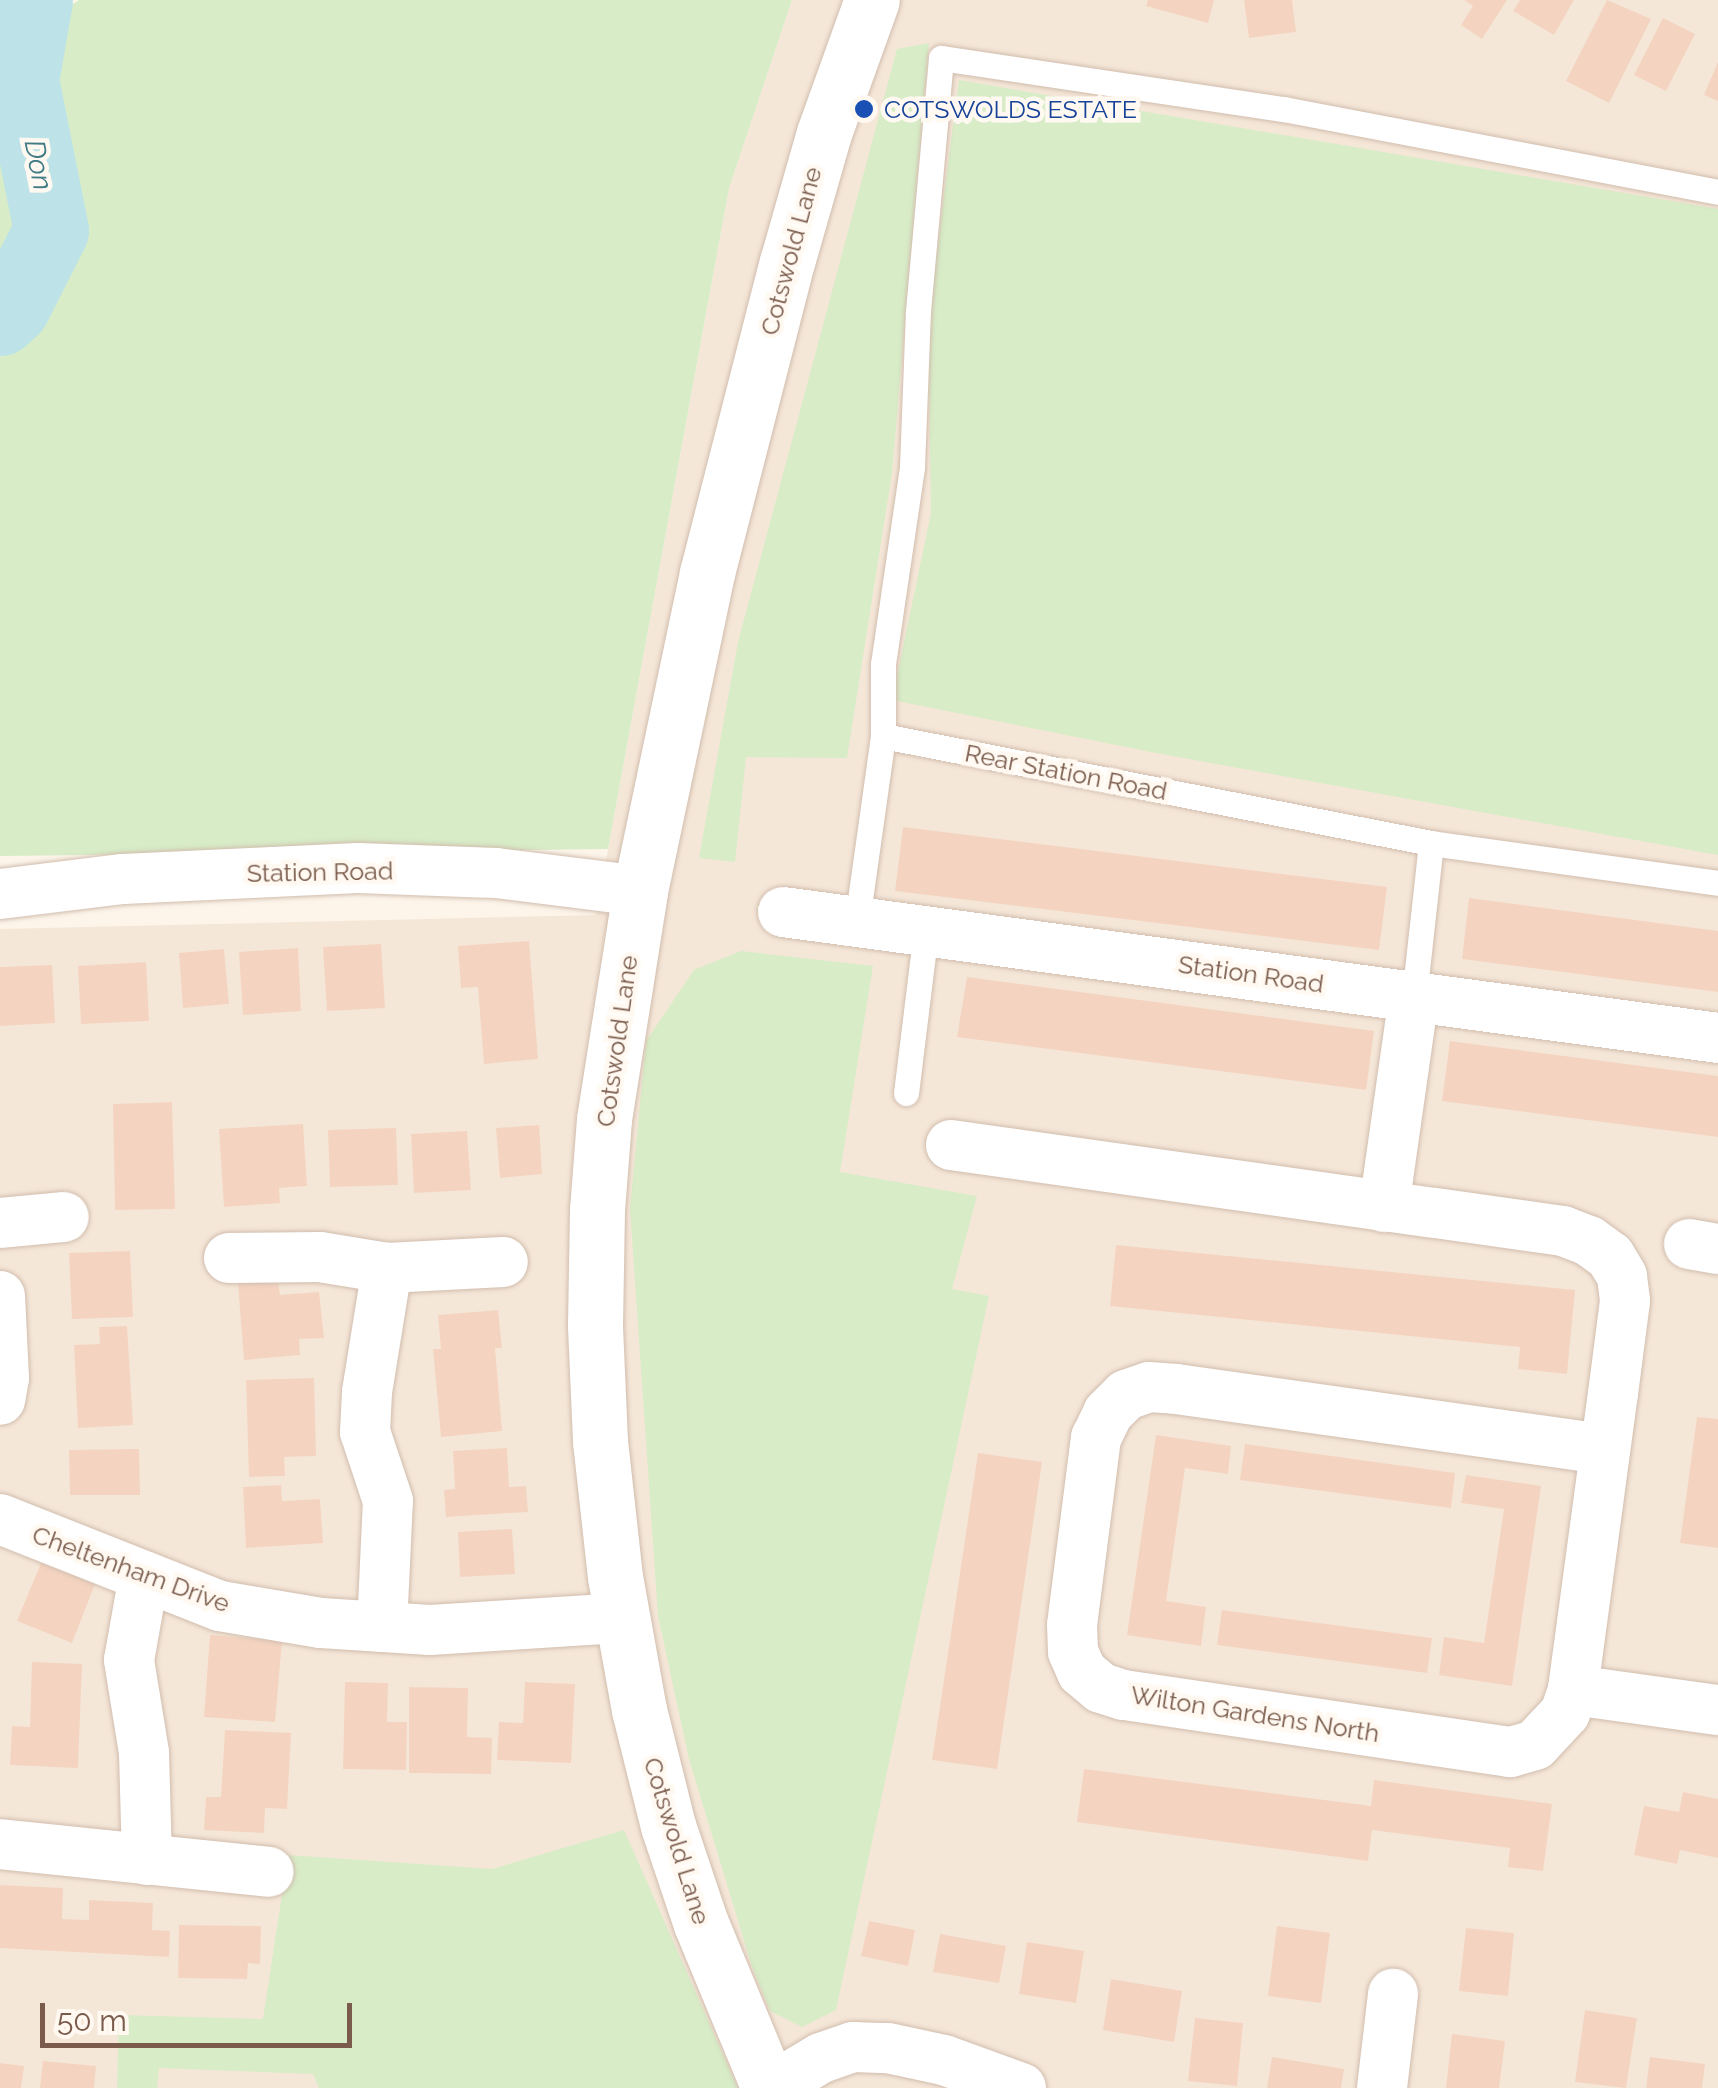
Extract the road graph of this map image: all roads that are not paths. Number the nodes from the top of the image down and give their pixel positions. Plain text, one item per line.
1 (872, 0) edge
2 (1718, 192) edge
3 (883, 736) junction
4 (1431, 843) junction
5 (1718, 882) edge
6 (640, 891) junction
7 (0, 894) edge
8 (783, 912) dead end
9 (857, 920) junction
10 (926, 930) junction
11 (1414, 997) junction
12 (1718, 1038) edge
13 (906, 1093) dead end
14 (951, 1145) dead end
15 (1384, 1206) junction
16 (64, 1217) dead end
17 (0, 1222) edge
18 (229, 1258) dead end
19 (503, 1262) dead end
20 (388, 1268) junction
21 (0, 1296) edge
22 (0, 1400) edge
23 (1606, 1448) junction
24 (0, 1519) edge
25 (144, 1576) junction
26 (622, 1618) junction
27 (382, 1627) junction
28 (1573, 1690) junction
29 (1718, 1710) edge
30 (0, 1844) edge
31 (146, 1860) junction
32 (268, 1872) dead end
33 (1392, 1994) dead end
34 (770, 2088) edge
35 (1021, 2088) edge
36 (1382, 2088) edge

1 - 6 street, Cotswold Lane
2 - 3 lane
3 - 4 lane, Rear Station Road
3 - 9 lane
4 - 5 lane, Rear Station Road
4 - 11 lane
6 - 7 street, Station Road
6 - 26 street, Cotswold Lane
8 - 9 street, Station Road
9 - 10 street, Station Road
10 - 11 street, Station Road
10 - 13 lane
11 - 12 street, Station Road
11 - 15 street
14 - 15 street, Wilton Gardens North
15 - 23 street, Wilton Gardens North
16 - 17 street
18 - 20 street
19 - 20 street
20 - 27 street
21 - 22 street
23 - 28 street, Wilton Gardens North
23 - 28 street, Wilton Gardens North
24 - 25 street, Cheltenham Drive
25 - 27 street, Cheltenham Drive
25 - 31 street
26 - 27 street, Cheltenham Drive
26 - 34 street, Cotswold Lane
28 - 29 street
30 - 31 street
31 - 32 street
33 - 36 street
34 - 35 street

